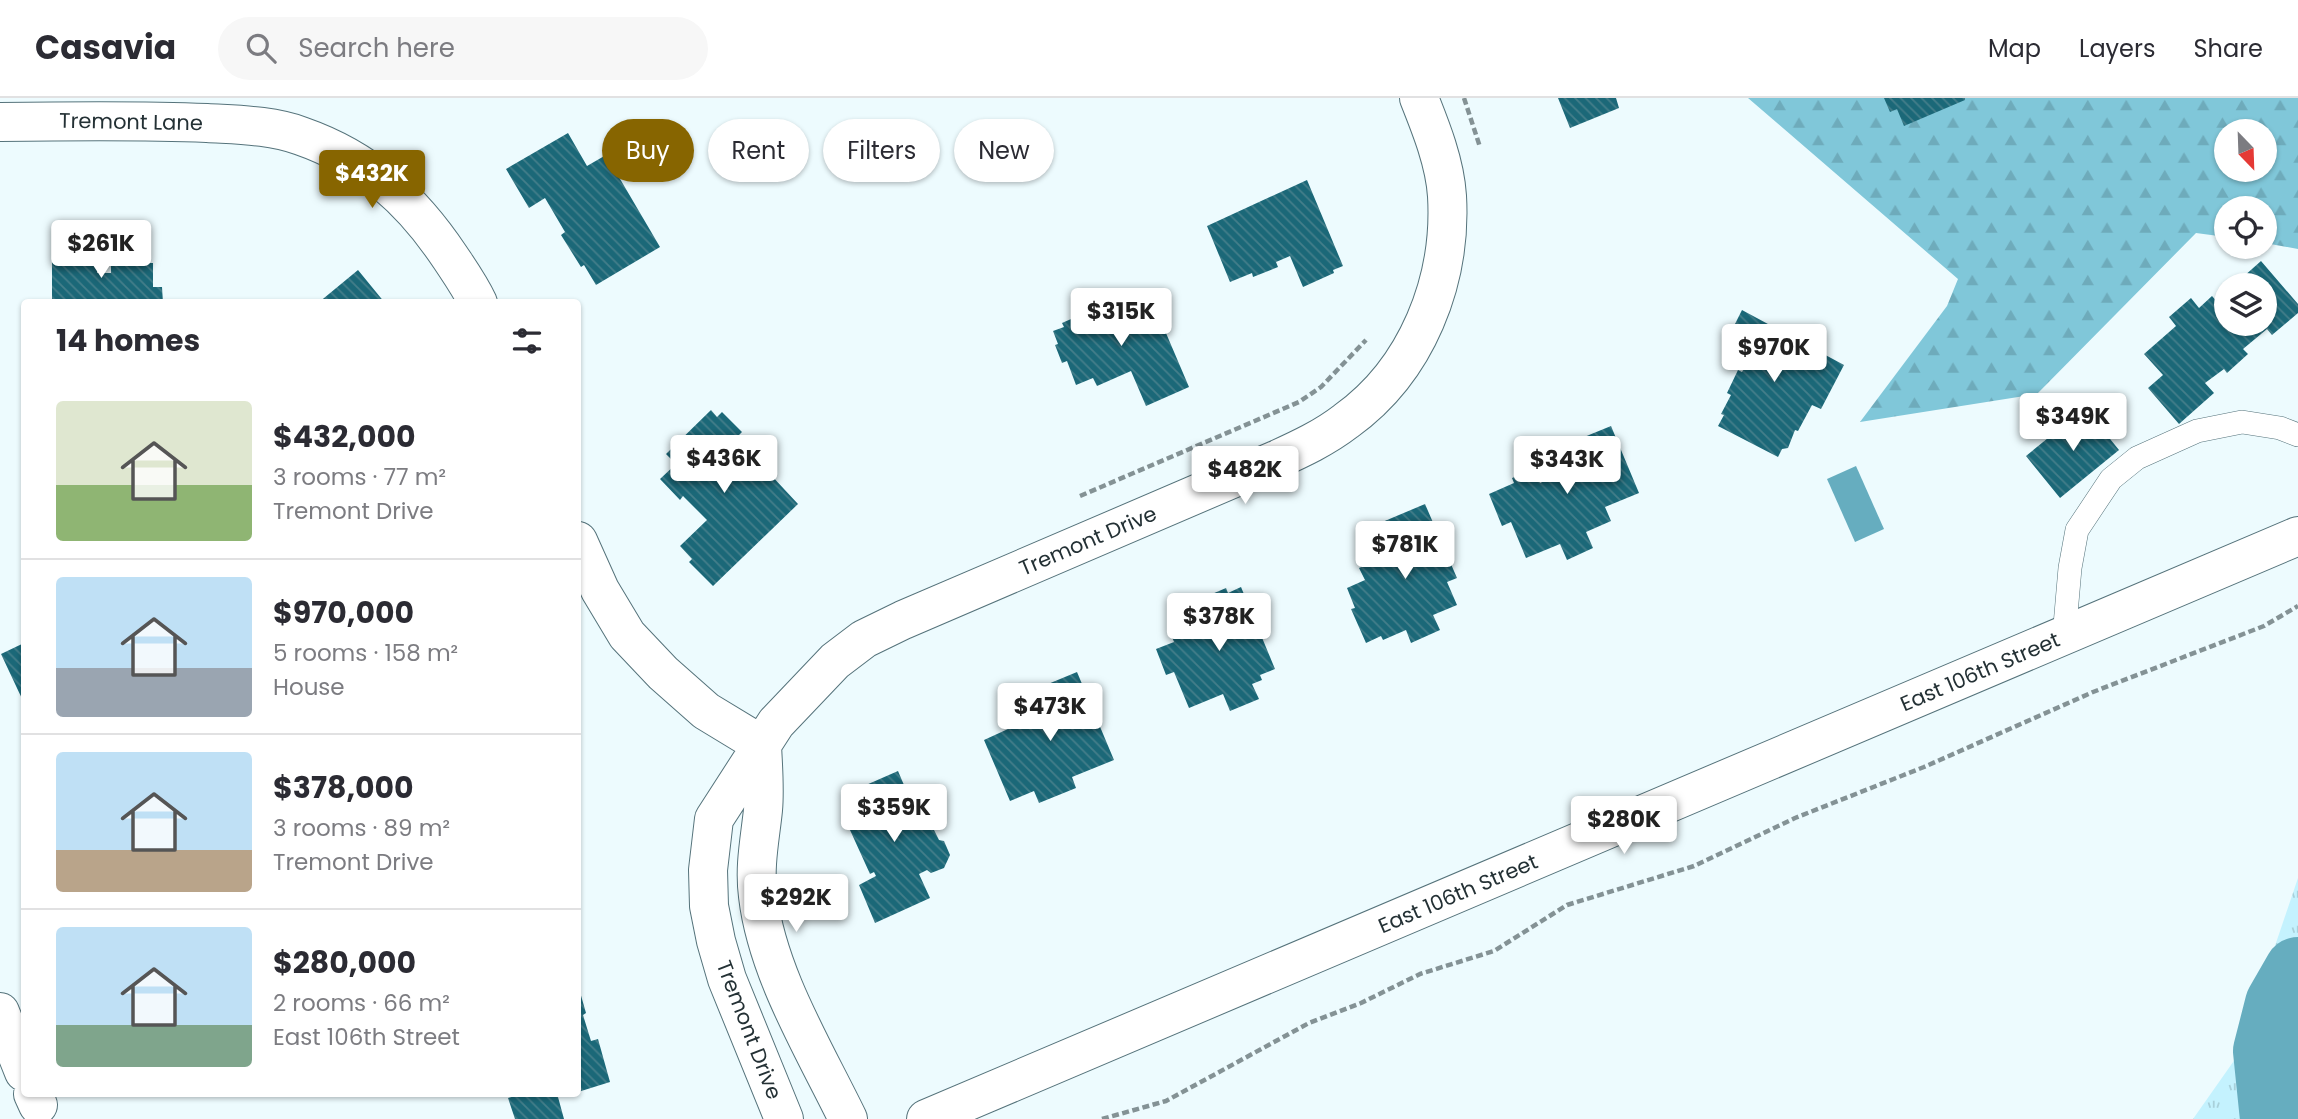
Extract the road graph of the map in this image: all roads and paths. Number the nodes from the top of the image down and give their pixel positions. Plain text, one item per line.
1 (1419, 98) edge
2 (1464, 98) edge
3 (262, 112) edge
4 (0, 121) edge
5 (1482, 154) dead end
6 (476, 299) edge
7 (1374, 331) dead end
8 (2298, 435) edge
9 (1080, 496) dead end
10 (2298, 536) edge
11 (581, 548) edge
12 (2298, 606) edge
13 (2064, 637) junction
14 (762, 745) junction
15 (0, 1012) edge
16 (21, 1063) edge
17 (784, 1119) edge
18 (848, 1119) edge
19 (926, 1119) edge
20 (1102, 1119) edge

1 - 14 street, Tremont Drive
2 - 5 path
3 - 4 street, Tremont Lane
3 - 6 street
7 - 9 path
8 - 13 lane
10 - 13 street, East 106th Street
11 - 14 street
12 - 20 path
13 - 19 street, East 106th Street
14 - 17 street, Tremont Drive
14 - 18 street
15 - 16 street

